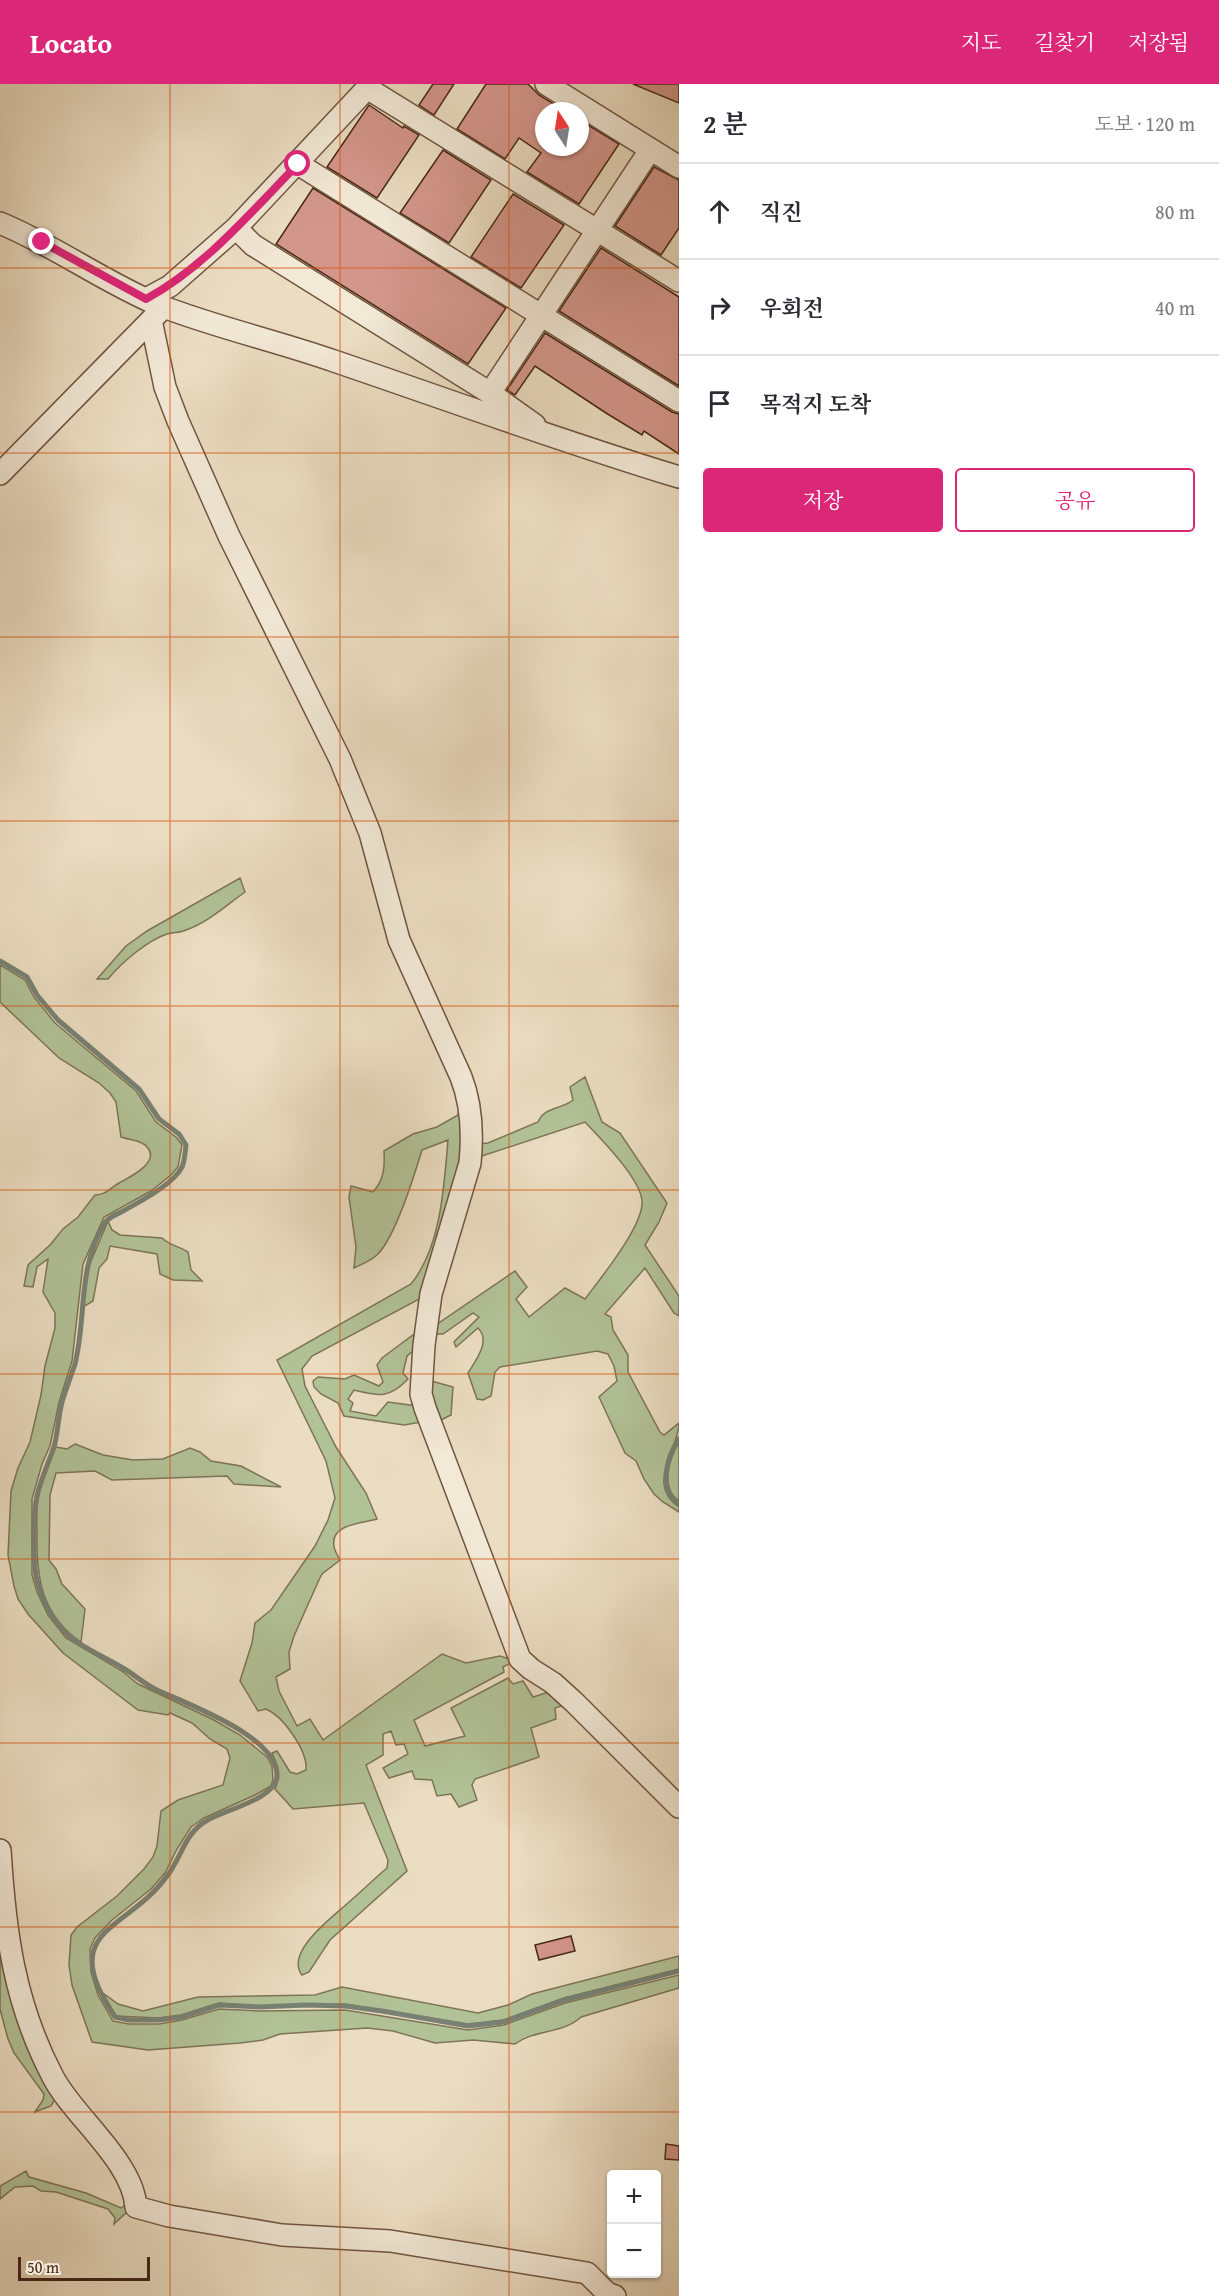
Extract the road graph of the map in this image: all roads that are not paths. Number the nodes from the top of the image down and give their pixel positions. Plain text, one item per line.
1 (546, 84) edge
2 (369, 86) edge
3 (650, 150) junction
4 (298, 164) junction
5 (679, 167) edge
6 (0, 223) edge
7 (236, 228) junction
8 (597, 230) junction
9 (679, 281) edge
10 (154, 309) junction
11 (541, 315) junction
12 (490, 393) junction
13 (679, 401) edge
14 (539, 433) junction
15 (0, 474) edge
16 (679, 477) edge
17 (679, 1807) edge
18 (0, 1850) edge
19 (615, 2296) edge

1 - 3 street
2 - 4 street
2 - 8 street
3 - 5 street
3 - 8 street
4 - 7 street
4 - 11 street
6 - 10 street
7 - 10 street
7 - 12 street
8 - 9 street
8 - 11 street
10 - 14 street
10 - 15 street
10 - 17 street
11 - 12 street
11 - 13 street
12 - 14 street
14 - 16 street
18 - 19 street

